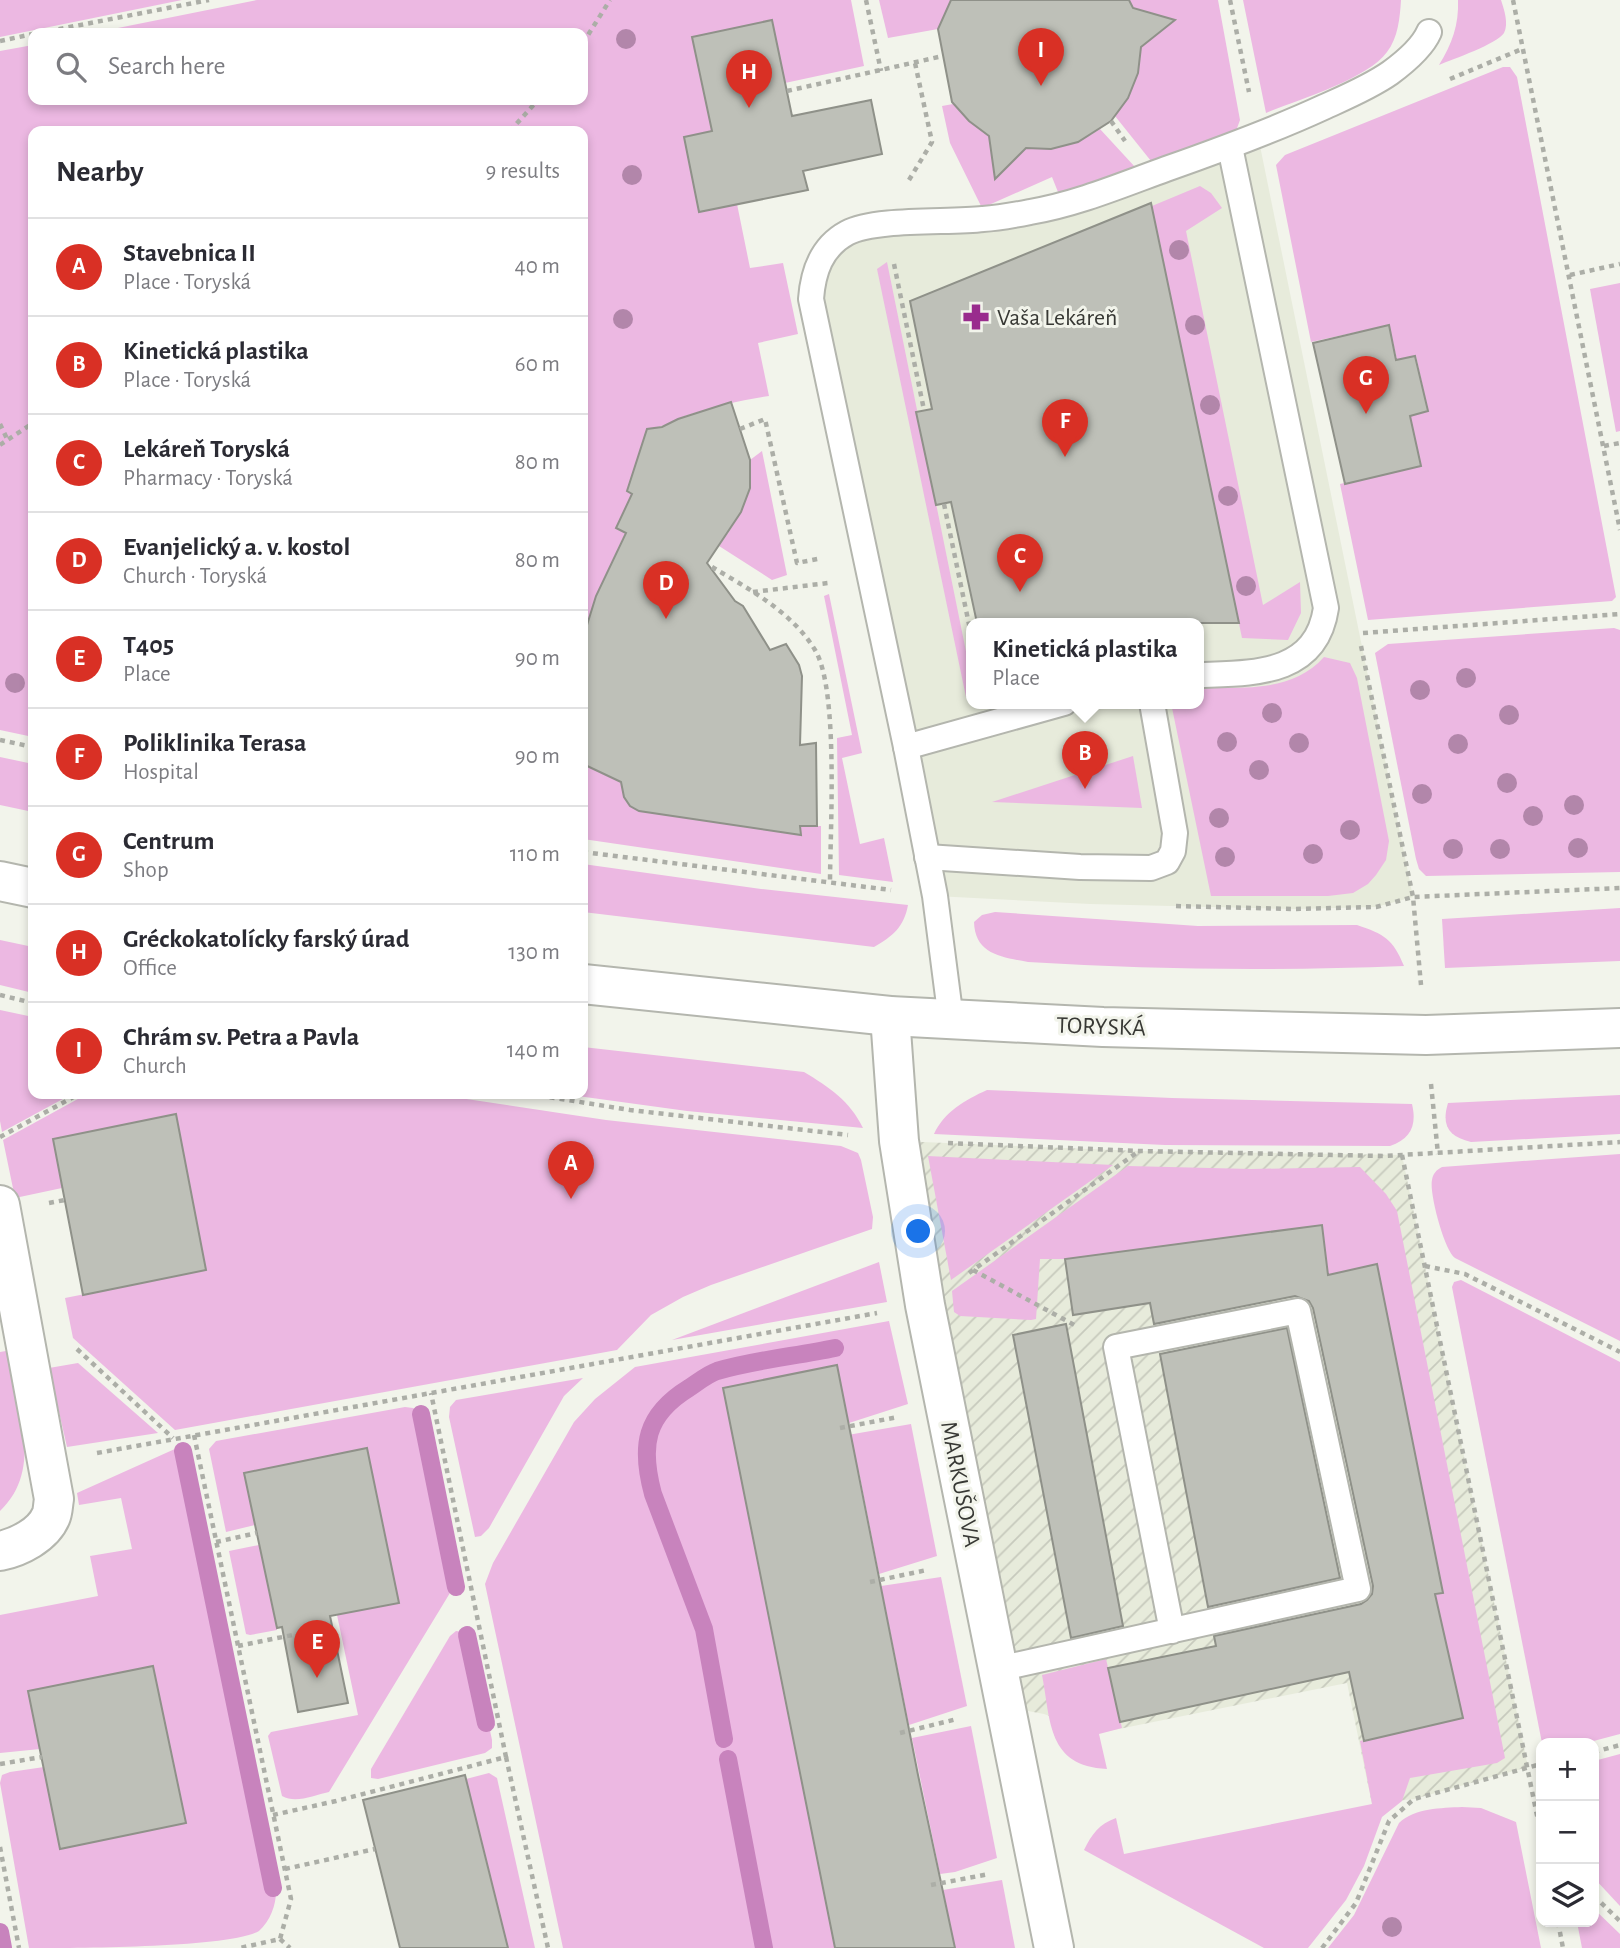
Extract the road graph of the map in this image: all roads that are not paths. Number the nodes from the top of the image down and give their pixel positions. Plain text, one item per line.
1 (1429, 32) dead end
2 (1230, 147) junction
3 (1204, 675) edge
4 (1042, 709) edge
5 (1153, 709) edge
6 (906, 747) junction
7 (927, 857) junction
8 (0, 881) edge
9 (28, 887) edge
10 (588, 985) edge
11 (890, 1016) junction
12 (951, 1020) junction
13 (1620, 1028) edge
14 (0, 1205) edge
15 (0, 1551) edge
16 (1172, 1631) junction
17 (998, 1669) junction
18 (1056, 1946) edge

1 - 2 lane
2 - 3 lane
2 - 6 lane
4 - 6 lane
5 - 7 lane
6 - 7 lane
7 - 12 lane
8 - 9 street
10 - 11 street, TORYSKÁ
11 - 12 street, TORYSKÁ
11 - 17 street, MARKUŠOVA
12 - 13 street, TORYSKÁ
14 - 15 street
16 - 16 lane
16 - 17 lane
17 - 18 street, MARKUŠOVA

